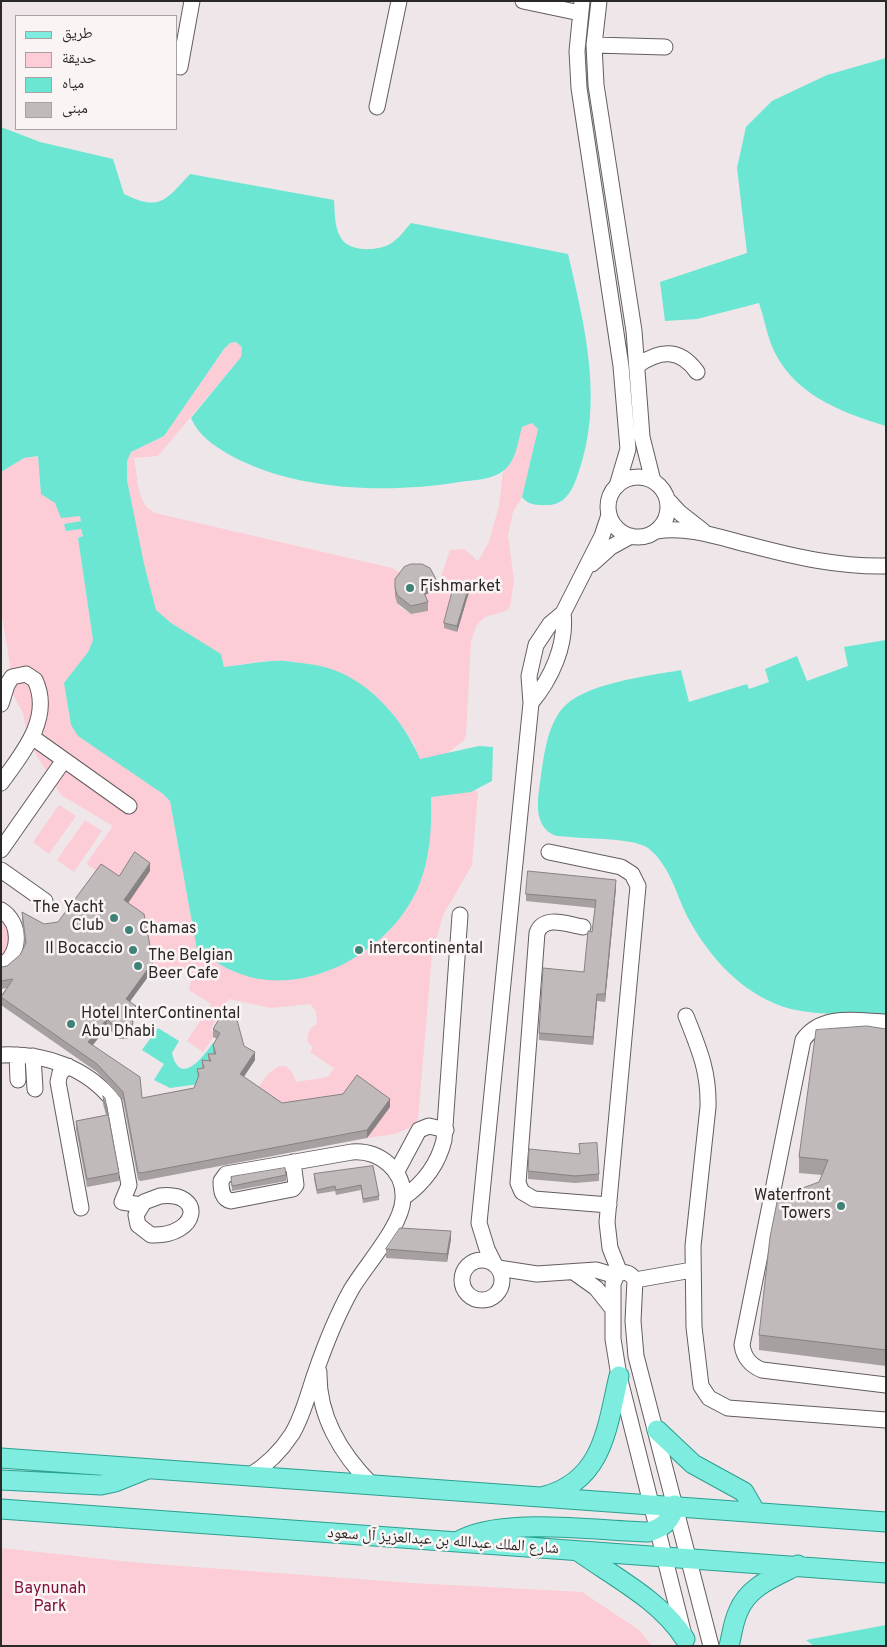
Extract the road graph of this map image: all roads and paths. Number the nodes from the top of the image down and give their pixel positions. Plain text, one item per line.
1 (192, 1) edge
2 (399, 1) edge
3 (523, 1) edge
4 (599, 1) edge
5 (581, 7) edge
6 (594, 45) junction
7 (665, 47) dead end
8 (180, 67) dead end
9 (377, 107) dead end
10 (638, 365) junction
11 (697, 372) dead end
12 (653, 481) junction
13 (617, 486) junction
14 (667, 499) junction
15 (609, 515) junction
16 (656, 531) junction
17 (704, 532) junction
18 (631, 536) junction
19 (886, 566) edge
20 (585, 570) junction
21 (1, 704) edge
22 (32, 737) junction
23 (64, 760) junction
24 (1, 782) edge
25 (129, 806) dead end
26 (1, 850) edge
27 (549, 852) dead end
28 (1, 870) edge
29 (45, 901) dead end
30 (1, 910) edge
31 (460, 915) dead end
32 (583, 927) dead end
33 (1, 966) edge
34 (686, 1016) dead end
35 (886, 1022) edge
36 (1, 1055) edge
37 (17, 1055) junction
38 (34, 1056) junction
39 (68, 1066) junction
40 (18, 1080) dead end
41 (35, 1089) dead end
42 (446, 1130) junction
43 (293, 1162) junction
44 (396, 1172) junction
45 (403, 1198) junction
46 (141, 1205) junction
47 (609, 1205) junction
48 (81, 1208) dead end
49 (479, 1223) junction
50 (151, 1235) junction
51 (134, 1241) dead end
52 (469, 1265) junction
53 (497, 1267) junction
54 (692, 1270) junction
55 (575, 1273) junction
56 (537, 1274) junction
57 (618, 1274) junction
58 (634, 1280) junction
59 (498, 1292) junction
60 (612, 1308) junction
61 (319, 1361) junction
62 (619, 1376) junction
63 (886, 1386) edge
64 (886, 1420) edge
65 (656, 1430) junction
66 (1, 1458) edge
67 (148, 1469) junction
68 (249, 1476) junction
69 (1, 1480) edge
70 (372, 1485) junction
71 (542, 1497) junction
72 (651, 1504) junction
73 (675, 1505) junction
74 (1, 1508) edge
75 (755, 1511) junction
76 (886, 1522) edge
77 (658, 1530) junction
78 (456, 1543) junction
79 (579, 1552) junction
80 (664, 1556) junction
81 (688, 1557) junction
82 (798, 1565) junction
83 (886, 1573) edge
84 (686, 1643) edge
85 (711, 1646) edge
86 (729, 1646) edge

1 - 8 street
2 - 9 street
3 - 5 street
4 - 6 street
5 - 13 street
6 - 7 street
6 - 10 street
10 - 11 street
10 - 12 street
12 - 13 street
12 - 14 street
13 - 15 street
14 - 16 street
14 - 17 street
15 - 18 street
15 - 20 street
16 - 17 street
16 - 18 street
17 - 19 street
18 - 20 street
20 - 49 street
21 - 22 street
22 - 23 street
22 - 24 street
23 - 25 street
23 - 26 street
27 - 47 street
28 - 29 street
30 - 33 street
31 - 42 street
32 - 47 street
34 - 54 street
35 - 63 street
36 - 37 street
37 - 38 street
37 - 40 street
38 - 39 street
38 - 41 street
39 - 46 street
39 - 48 street
42 - 44 street
42 - 45 street
43 - 43 street
43 - 44 street
44 - 45 street
45 - 61 street
46 - 50 street
46 - 50 street
47 - 57 street
49 - 52 street
49 - 53 street
50 - 51 street
52 - 53 street
52 - 59 street
53 - 56 street
53 - 59 street
54 - 58 street
54 - 64 street
55 - 56 street
55 - 57 street
55 - 60 street
56 - 59 street
57 - 58 street
57 - 60 street
58 - 65 street
60 - 62 street
61 - 68 street
61 - 70 street
62 - 71 main road
62 - 72 street
65 - 73 street
65 - 75 main road
66 - 67 main road
67 - 68 main road
67 - 69 main road
68 - 70 main road
70 - 71 main road
71 - 72 main road
72 - 73 main road
72 - 77 street
73 - 75 main road
73 - 77 main road
73 - 81 street
74 - 78 main road, شارع الملك عبدالله بن عبدالعزيز آل سعود
75 - 76 main road
77 - 78 main road
77 - 80 street
78 - 79 main road, شارع الملك عبدالله بن عبدالعزيز آل سعود
79 - 80 main road, شارع الملك عبدالله بن عبدالعزيز آل سعود
79 - 84 main road
80 - 81 main road, شارع الملك عبدالله بن عبدالعزيز آل سعود
80 - 84 street
81 - 82 main road, شارع الملك عبدالله بن عبدالعزيز آل سعود
81 - 85 street
82 - 83 main road, شارع الملك عبدالله بن عبدالعزيز آل سعود
82 - 86 main road

